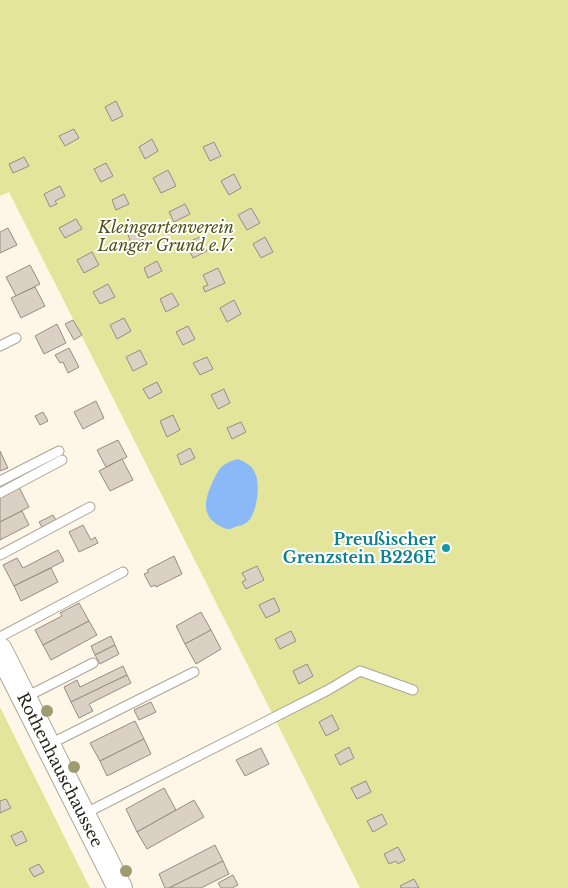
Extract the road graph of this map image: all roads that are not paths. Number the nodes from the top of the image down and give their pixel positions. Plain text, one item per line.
1 (16, 338) dead end
2 (0, 346) edge
3 (0, 482) edge
4 (0, 493) edge
5 (90, 507) dead end
6 (0, 555) edge
7 (123, 572) dead end
8 (0, 637) edge
9 (0, 650) edge
10 (93, 663) dead end
11 (194, 672) dead end
12 (413, 690) dead end
13 (24, 698) junction
14 (48, 746) junction
15 (83, 814) junction
16 (120, 888) edge

1 - 2 lane
3 - 4 lane
5 - 6 lane
7 - 8 lane
9 - 13 main road, Rothenhauschaussee
10 - 13 lane
11 - 14 lane
12 - 15 lane
13 - 14 main road, Rothenhauschaussee
14 - 15 main road, Rothenhauschaussee
15 - 16 main road, Rothenhauschaussee

